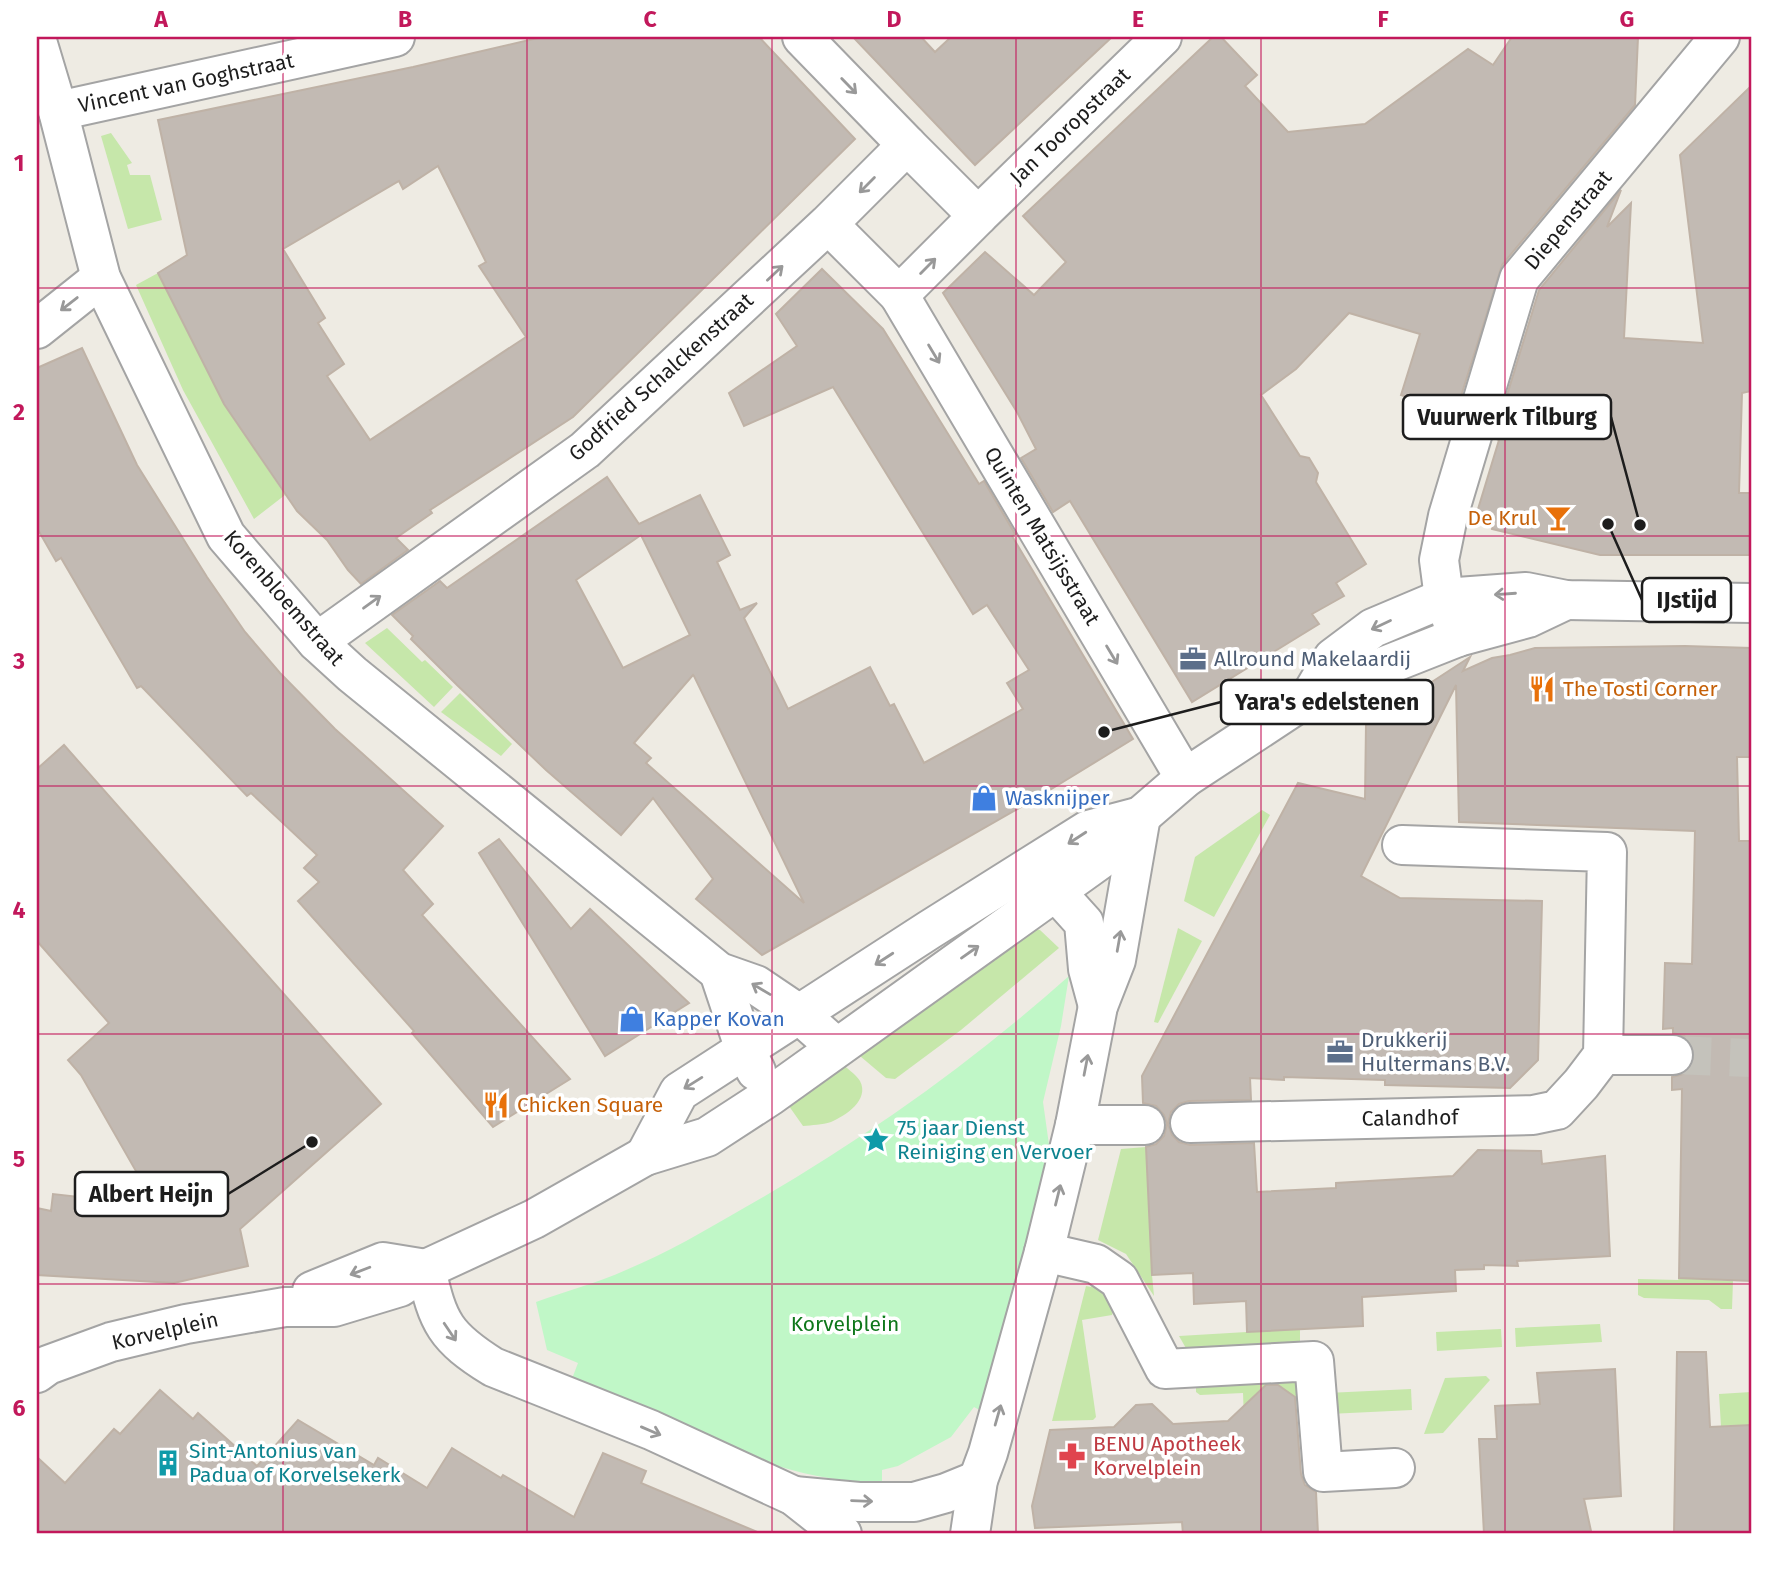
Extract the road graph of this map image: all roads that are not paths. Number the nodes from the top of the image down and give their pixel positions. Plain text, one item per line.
1 (395, 37) edge
2 (802, 37) edge
3 (1162, 37) edge
4 (1720, 37) edge
5 (37, 41) edge
6 (58, 111) junction
7 (907, 145) junction
8 (978, 216) junction
9 (828, 224) junction
10 (101, 278) junction
11 (899, 295) junction
12 (37, 329) edge
13 (1444, 598) junction
14 (1566, 600) junction
15 (1751, 603) edge
16 (1458, 637) junction
17 (317, 642) junction
18 (1311, 695) junction
19 (1185, 778) junction
20 (1141, 816) junction
21 (1402, 845) dead end
22 (1009, 881) junction
23 (1056, 892) junction
24 (719, 971) junction
25 (1098, 1006) junction
26 (799, 1014) junction
27 (836, 1047) junction
28 (745, 1051) junction
29 (1603, 1055) junction
30 (1673, 1055) tunnel mouth
31 (770, 1096) junction
32 (1190, 1123) dead end
33 (1075, 1125) junction
34 (1144, 1125) dead end
35 (645, 1156) junction
36 (1044, 1252) junction
37 (426, 1269) junction
38 (41, 1363) edge
39 (1395, 1468) dead end
40 (978, 1480) junction
41 (794, 1496) junction
42 (842, 1534) edge
43 (970, 1534) edge

1 - 6 street, Vincent van Goghstraat
2 -> 7 street
3 - 8 street, Jan Tooropstraat
4 - 13 street, Diepenstraat
5 - 6 street, Korenbloemstraat
6 - 10 street, Korenbloemstraat
7 - 8 street
7 -> 9 street, Godfried Schalckenstraat
11 -> 8 street, Jan Tooropstraat
9 - 11 street, Quinten Matsijsstraat
17 -> 9 street, Godfried Schalckenstraat
10 -> 12 street
10 - 17 street, Korenbloemstraat
11 -> 19 street, Quinten Matsijsstraat
14 -> 13 street, Korvelplein
13 - 16 street, Diepenstraat
13 -> 18 street, Korvelplein
14 - 15 street, Korvelplein
14 - 16 street, Korvelplein
16 - 18 street, Korvelplein
17 - 24 street, Korenbloemstraat
18 - 19 street, Korvelplein
19 - 20 street, Korvelplein
20 -> 22 street, Korvelplein
20 - 23 street, Korvelplein
25 -> 20 street
21 - 29 street
22 - 23 street
22 -> 26 street, Korvelplein
23 - 25 street
27 -> 23 street, Korvelplein
26 -> 24 street, Korenbloemstraat
24 - 28 street
33 -> 25 street
26 - 27 street, Korenbloemstraat
26 - 28 street, Korvelplein
27 - 31 street, Korvelplein
28 - 31 street
28 -> 35 street, Korvelplein
29 - 30 street
29 - 32 street, Calandhof
31 - 35 street, Korvelplein
33 - 34 street
36 -> 33 street
35 - 37 street, Korvelplein
36 - 39 street
40 -> 36 street
37 - 38 street, Korvelplein
37 -> 41 street
41 -> 40 street
40 - 43 street
41 - 42 street

